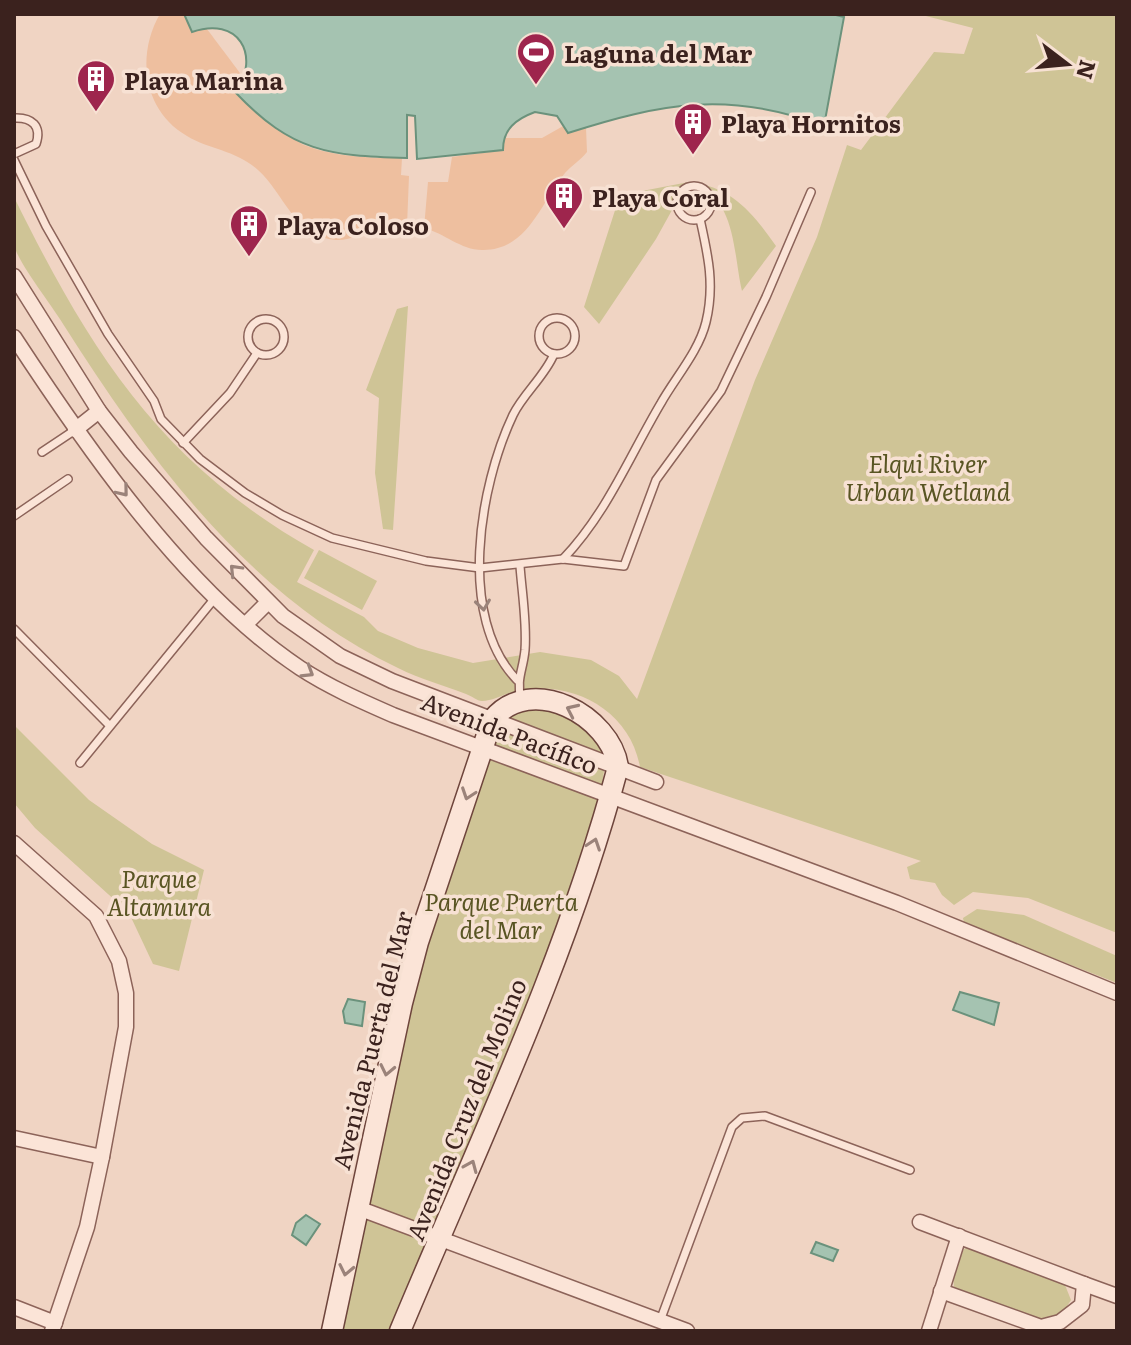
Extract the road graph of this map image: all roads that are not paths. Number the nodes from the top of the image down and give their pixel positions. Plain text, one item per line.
1 (14, 118) edge
2 (14, 157) edge
3 (811, 192) dead end
4 (700, 219) junction
5 (14, 276) edge
6 (14, 337) edge
7 (257, 353) junction
8 (554, 354) junction
9 (99, 411) junction
10 (75, 430) junction
11 (183, 443) junction
12 (42, 452) dead end
13 (68, 479) dead end
14 (14, 516) edge
15 (563, 559) junction
16 (520, 566) junction
17 (480, 568) junction
18 (216, 596) junction
19 (267, 603) junction
20 (246, 624) junction
21 (14, 629) edge
22 (517, 680) junction
23 (521, 702) junction
24 (492, 720) junction
25 (109, 725) junction
26 (483, 749) junction
27 (80, 763) dead end
28 (618, 767) junction
29 (656, 782) dead end
30 (610, 798) junction
31 (14, 843) edge
32 (1117, 993) edge
33 (14, 1138) edge
34 (102, 1157) junction
35 (910, 1170) dead end
36 (358, 1208) junction
37 (920, 1222) dead end
38 (959, 1236) junction
39 (441, 1238) junction
40 (1084, 1284) junction
41 (941, 1291) junction
42 (1117, 1296) edge
43 (14, 1307) edge
44 (660, 1321) junction
45 (53, 1327) edge
46 (332, 1331) edge
47 (400, 1331) edge
48 (687, 1331) edge
49 (929, 1331) edge

1 - 2 lane
2 - 11 lane
3 - 15 lane
4 - 4 lane
4 - 15 lane
5 - 9 street, Avenida Pacífico
6 - 10 street, Avenida Pacífico
7 - 7 lane
7 - 11 lane
8 - 8 lane
8 - 17 lane
9 - 10 street
19 -> 9 street, Avenida Pacífico
10 - 12 lane
10 -> 18 street, Avenida Pacífico
11 - 17 lane
13 - 14 lane
15 - 16 lane
16 - 17 lane
16 - 22 lane
17 -> 22 lane
18 - 20 street, Avenida Pacífico
18 - 25 lane
19 - 20 street
19 - 24 street, Avenida Pacífico
20 -> 26 street, Avenida Pacífico
21 - 25 lane
22 - 23 lane
23 - 24 street, Avenida Pacífico
28 -> 23 street, Avenida Pacífico
24 - 26 street, Avenida Puerta del Mar
24 - 28 street, Avenida Pacífico
25 - 27 lane
26 - 30 street, Avenida Pacífico
26 -> 36 street, Avenida Puerta del Mar
28 - 29 street, Avenida Pacífico
28 - 30 street, Avenida Cruz del Molino
30 - 32 street, Avenida Pacífico
39 -> 30 street, Avenida Cruz del Molino
31 - 34 street
33 - 34 street
34 - 45 street
35 - 44 lane
36 - 39 street
36 -> 46 street, Avenida Puerta del Mar
37 - 38 street
38 - 40 street
38 - 41 street
39 - 44 street
39 - 47 street, Avenida Cruz del Molino
40 - 41 street
40 - 42 street
41 - 49 street
43 - 45 street
44 - 48 street

